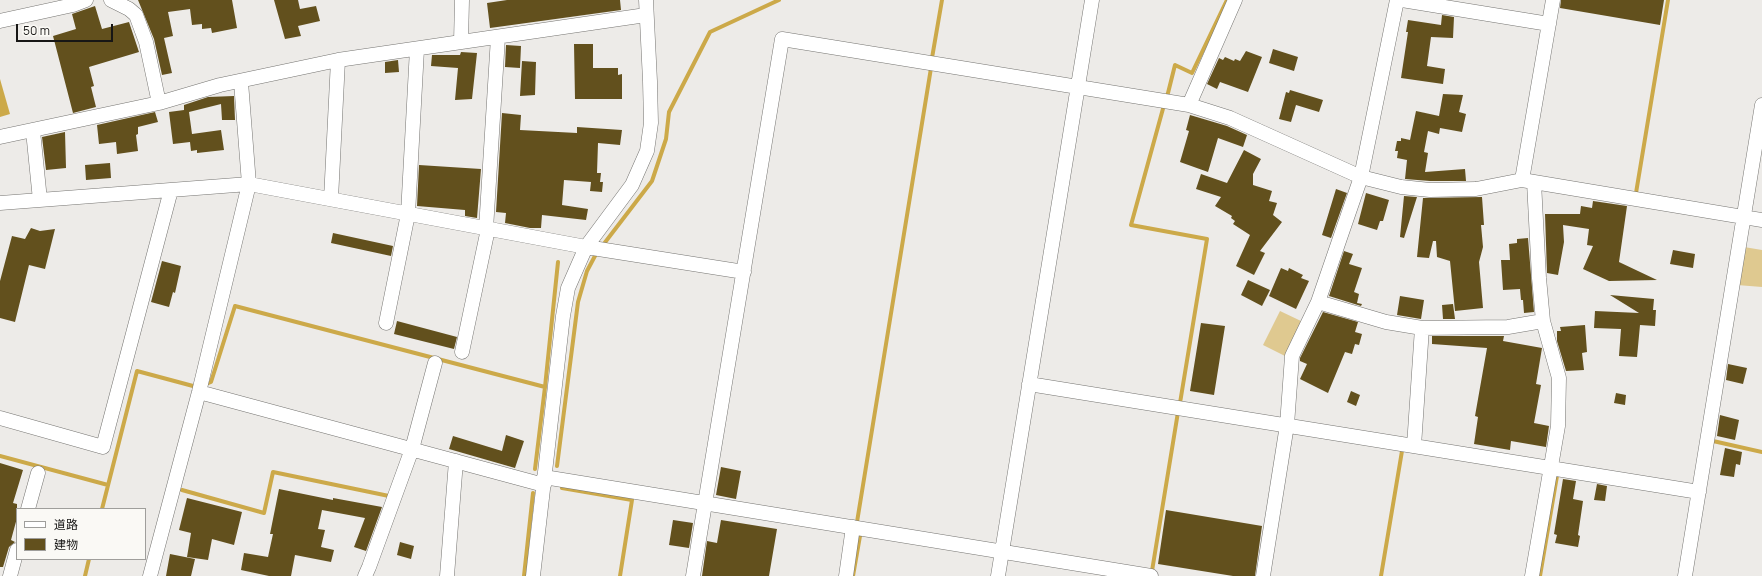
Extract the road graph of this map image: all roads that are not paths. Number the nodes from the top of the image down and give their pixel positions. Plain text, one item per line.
1 (86, 0) edge
2 (111, 0) edge
3 (462, 0) edge
4 (646, 0) edge
5 (1092, 0) edge
6 (1235, 0) edge
7 (1397, 0) edge
8 (1402, 0) edge
9 (1553, 0) edge
10 (646, 15) junction
11 (0, 21) edge
12 (1549, 24) junction
13 (498, 37) junction
14 (461, 42) junction
15 (417, 49) junction
16 (338, 60) junction
17 (241, 82) junction
18 (1077, 88) junction
19 (159, 103) junction
20 (1189, 105) junction
21 (1762, 105) edge
22 (32, 131) junction
23 (0, 137) edge
24 (1361, 177) junction
25 (1528, 181) junction
26 (249, 184) junction
27 (172, 190) junction
28 (331, 199) junction
29 (40, 200) junction
30 (0, 202) edge
31 (408, 214) junction
32 (1743, 217) junction
33 (1762, 220) edge
34 (487, 229) junction
35 (586, 247) junction
36 (744, 272) junction
37 (1318, 302) junction
38 (1543, 321) junction
39 (386, 324) dead end
40 (1422, 328) junction
41 (462, 352) dead end
42 (435, 363) dead end
43 (1029, 384) junction
44 (199, 392) junction
45 (0, 418) edge
46 (1286, 425) junction
47 (1414, 446) junction
48 (412, 449) junction
49 (456, 461) junction
50 (1549, 469) junction
51 (38, 473) dead end
52 (544, 481) junction
53 (1699, 492) junction
54 (706, 503) junction
55 (28, 508) edge
56 (854, 527) junction
57 (1002, 552) junction
58 (16, 554) edge
59 (10, 576) edge
60 (150, 576) edge
61 (365, 576) edge
62 (447, 576) edge
63 (533, 576) edge
64 (694, 576) edge
65 (846, 576) edge
66 (998, 576) edge
67 (1151, 576) edge
68 (1263, 576) edge
69 (1532, 576) edge
70 (1685, 576) edge

1 - 11 street
2 - 19 street
3 - 14 street
4 - 10 street
5 - 18 street
6 - 20 street
7 - 24 street
8 - 12 street
9 - 12 street
10 - 13 street
10 - 35 street
12 - 25 street
13 - 14 street
13 - 34 street
14 - 15 street
15 - 16 street
15 - 31 street
16 - 17 street
16 - 28 street
17 - 19 street
17 - 26 street
18 - 20 street
18 - 36 street
18 - 43 street
19 - 22 street
20 - 24 street
21 - 32 street
22 - 23 street
22 - 29 street
24 - 25 street
24 - 37 street
25 - 32 street
25 - 38 street
26 - 27 street
26 - 28 street
26 - 44 street
27 - 29 street
27 - 45 street
28 - 31 street
29 - 30 street
31 - 34 street
31 - 39 street
32 - 33 street
32 - 53 street
34 - 35 street
34 - 41 street
35 - 36 street
35 - 52 street
36 - 54 street
37 - 40 street
37 - 46 street
38 - 40 street
38 - 50 street
40 - 47 street
42 - 48 street
43 - 46 street
43 - 57 street
44 - 48 street
44 - 60 street
46 - 47 street
46 - 68 street
47 - 50 street
48 - 49 street
48 - 61 street
49 - 52 street
49 - 62 street
50 - 53 street
50 - 69 street
51 - 55 street
52 - 54 street
52 - 63 street
53 - 70 street
54 - 56 street
54 - 64 street
56 - 57 street
56 - 65 street
57 - 66 street
57 - 67 street
58 - 59 street

